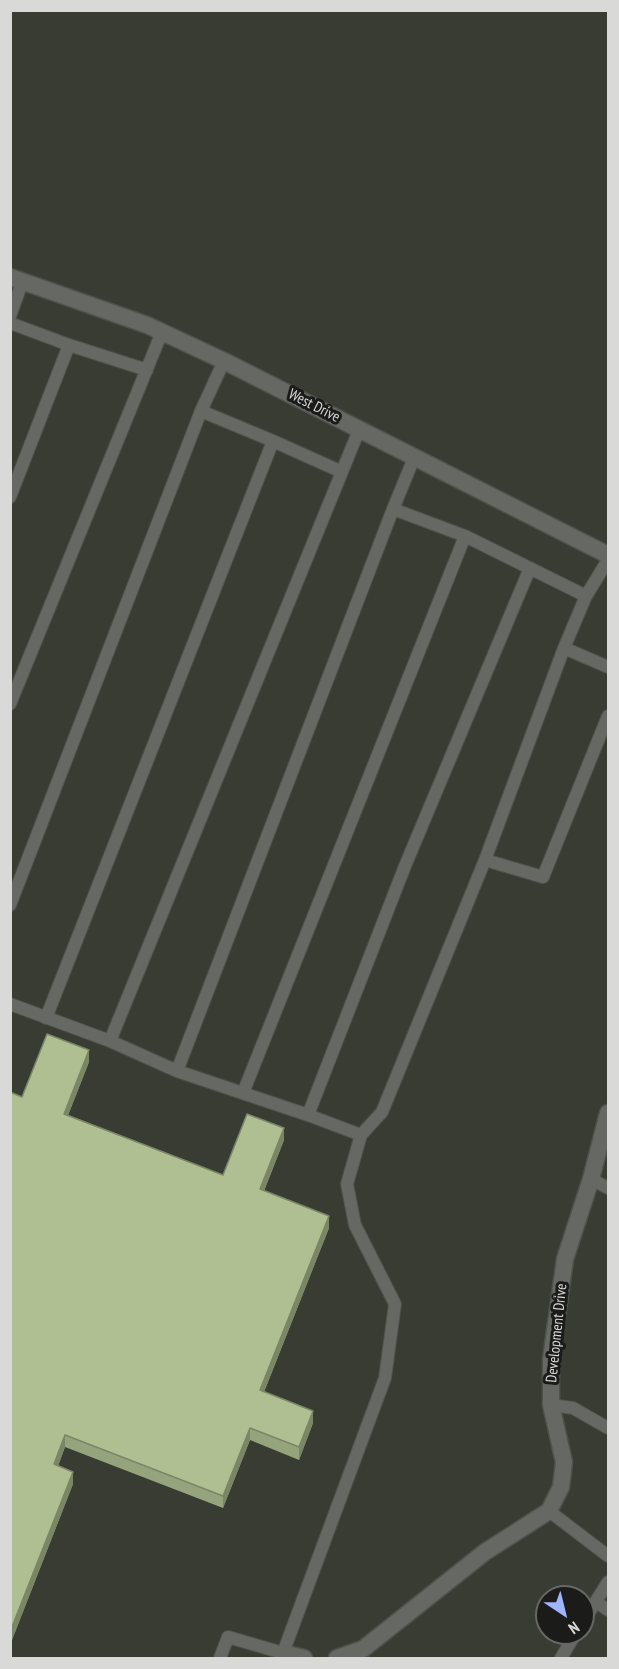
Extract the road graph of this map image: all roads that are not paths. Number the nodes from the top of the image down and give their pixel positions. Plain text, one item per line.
1 (17, 278) edge
2 (10, 316) edge
3 (10, 323) edge
4 (162, 332) junction
5 (69, 345) junction
6 (224, 361) junction
7 (147, 370) junction
8 (201, 411) junction
9 (360, 430) junction
10 (273, 441) junction
11 (414, 458) junction
12 (342, 472) junction
13 (10, 497) edge
14 (393, 509) junction
15 (465, 536) junction
16 (609, 555) edge
17 (609, 560) edge
18 (530, 568) junction
19 (586, 596) junction
20 (564, 648) junction
21 (609, 667) edge
22 (10, 704) edge
23 (609, 716) edge
24 (484, 860) junction
25 (10, 905) edge
26 (10, 1004) edge
27 (46, 1018) junction
28 (110, 1041) junction
29 (177, 1071) junction
30 (243, 1093) junction
31 (609, 1113) edge
32 (308, 1115) junction
33 (361, 1135) junction
34 (591, 1179) junction
35 (609, 1188) edge
36 (551, 1405) junction
37 (609, 1428) edge
38 (549, 1510) junction
39 (609, 1556) edge
40 (609, 1582) edge
41 (596, 1602) joint
42 (609, 1610) edge
43 (569, 1645) edge
44 (283, 1656) edge
45 (220, 1659) edge
46 (304, 1659) edge
47 (337, 1659) edge
48 (561, 1659) edge

1 - 2 lane
1 - 4 street, West Drive
3 - 5 lane
4 - 6 street, West Drive
4 - 7 lane
5 - 7 lane
5 - 13 lane
6 - 8 lane
6 - 9 street, West Drive
7 - 22 lane
8 - 10 lane
8 - 25 lane
9 - 11 street, West Drive
9 - 12 lane
10 - 12 lane
10 - 27 lane
11 - 14 lane
11 - 16 street, West Drive
12 - 28 lane
14 - 15 lane
14 - 29 lane
15 - 18 lane
15 - 30 lane
17 - 19 lane
18 - 19 lane
18 - 32 lane
19 - 20 lane
20 - 21 lane
20 - 24 lane
23 - 24 lane
24 - 33 lane
26 - 27 lane
27 - 28 lane
28 - 29 lane
29 - 30 lane
30 - 32 lane
31 - 34 street, Development Drive
32 - 33 lane
33 - 44 lane
34 - 35 lane
34 - 36 street, Development Drive
36 - 37 lane
36 - 38 street, Development Drive
38 - 39 lane
38 - 47 street
40 - 41 lane
41 - 42 lane
43 - 48 lane
44 - 45 lane
44 - 46 street

